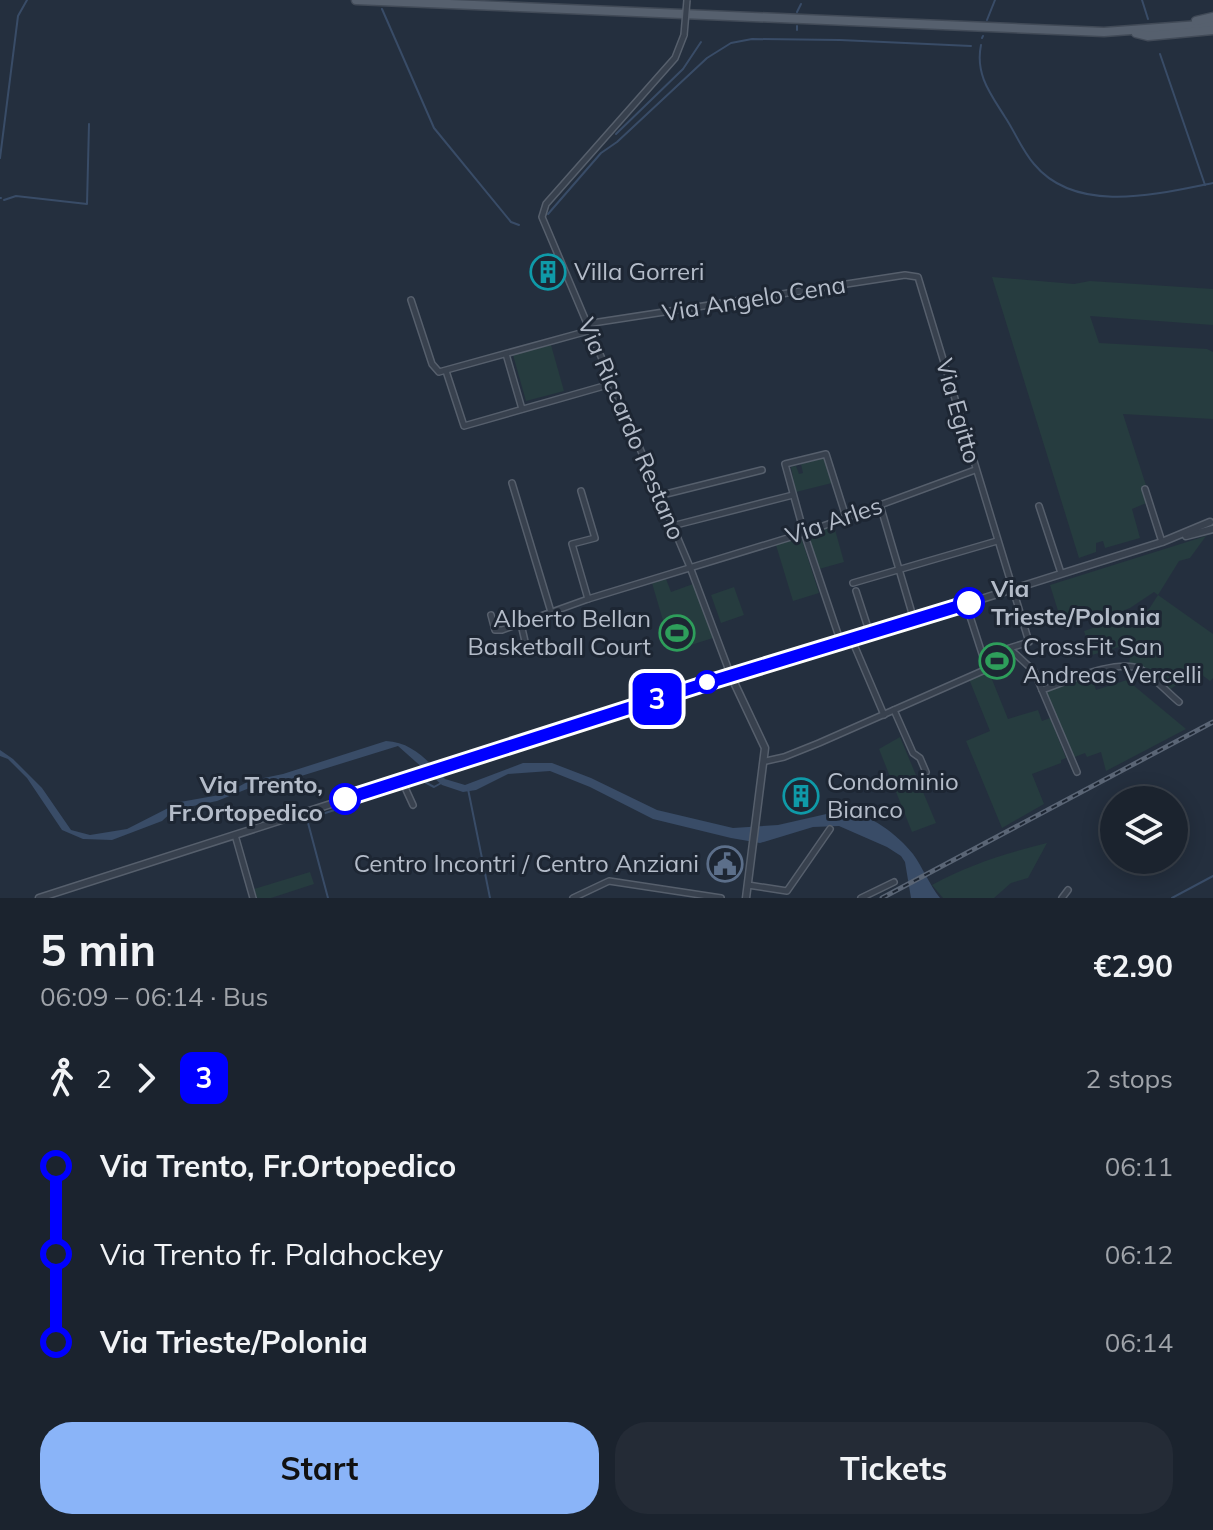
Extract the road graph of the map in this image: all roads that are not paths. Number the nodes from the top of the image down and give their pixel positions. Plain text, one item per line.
1 (356, 0) edge
2 (687, 0) edge
3 (1213, 17) edge
4 (1213, 24) edge
5 (1213, 30) edge
6 (1128, 31) junction
7 (1104, 32) junction
8 (921, 281) joint
9 (411, 300) dead end
10 (587, 328) junction
11 (506, 354) junction
12 (446, 371) junction
13 (611, 384) junction
14 (522, 409) junction
15 (762, 470) dead end
16 (975, 470) junction
17 (512, 483) dead end
18 (1145, 489) dead end
19 (581, 491) dead end
20 (793, 495) junction
21 (658, 496) junction
22 (880, 505) junction
23 (1039, 506) dead end
24 (846, 517) junction
25 (1212, 524) edge
26 (672, 526) junction
27 (804, 533) junction
28 (997, 541) junction
29 (1162, 542) junction
30 (690, 567) junction
31 (899, 570) junction
32 (1061, 573) junction
33 (853, 583) dead end
34 (1012, 589) junction
35 (856, 591) dead end
36 (588, 599) junction
37 (966, 604) junction
38 (551, 612) junction
39 (491, 615) dead end
40 (914, 620) junction
41 (521, 624) junction
42 (870, 634) junction
43 (841, 643) junction
44 (855, 647) dead end
45 (1009, 649) junction
46 (527, 650) dead end
47 (984, 656) junction
48 (731, 676) junction
49 (1042, 690) junction
50 (1179, 702) dead end
51 (894, 710) junction
52 (884, 715) junction
53 (766, 761) junction
54 (926, 772) dead end
55 (1077, 772) dead end
56 (404, 786) junction
57 (413, 805) dead end
58 (830, 829) dead end
59 (235, 835) junction
60 (894, 882) dead end
61 (748, 885) junction
62 (1068, 890) dead end
63 (39, 898) edge
64 (253, 898) edge
65 (573, 898) edge
66 (719, 898) edge
67 (746, 898) edge
68 (861, 898) edge
69 (1063, 898) edge

1 - 7 main road
2 - 10 street, Via Riccardo Restano, bridge
3 - 7 main road
4 - 6 main road
5 - 6 main road
6 - 7 main road
8 - 10 street, Via Angelo Cena
8 - 16 street, Via Egitto
9 - 12 street
10 - 11 street, Via Angelo Cena
10 - 13 street, Via Riccardo Restano
11 - 12 street, Via Angelo Cena
11 - 14 street
12 - 14 street
13 - 14 street
13 - 21 street, Via Riccardo Restano
15 - 21 street
16 - 22 street, Via Arles
16 - 28 street, Via Egitto
17 - 38 street
18 - 29 street
19 - 36 street
20 - 24 street
20 - 26 street
20 - 27 street
21 - 26 street, Via Riccardo Restano
22 - 24 street, Via Arles
22 - 31 street
23 - 32 street
24 - 27 street, Via Arles
25 - 29 street
26 - 30 street, Via Riccardo Restano
27 - 30 street, Via Arles
27 - 43 street
28 - 31 street
28 - 34 street, Via Egitto
29 - 32 street
30 - 36 street, Via Arles
30 - 48 street, Via Riccardo Restano
31 - 33 street
31 - 40 street
32 - 34 street
34 - 37 street
34 - 45 street, Via Egitto
35 - 42 street
36 - 38 street, Via Arles
37 - 40 street
37 - 47 street
38 - 41 street, Via Arles
39 - 41 street
40 - 42 street
41 - 46 street
42 - 43 street
43 - 48 street
44 - 52 street
45 - 47 street
45 - 49 street
47 - 51 street
48 - 53 street, Via Riccardo Restano
48 - 56 street
49 - 50 street
49 - 55 street
51 - 52 street
51 - 54 street
52 - 53 street
53 - 61 street, Via Riccardo Restano
56 - 57 street
56 - 59 street
58 - 61 street
59 - 63 street
59 - 64 street
60 - 68 street
61 - 67 street, Via Riccardo Restano
62 - 69 street
65 - 66 street

